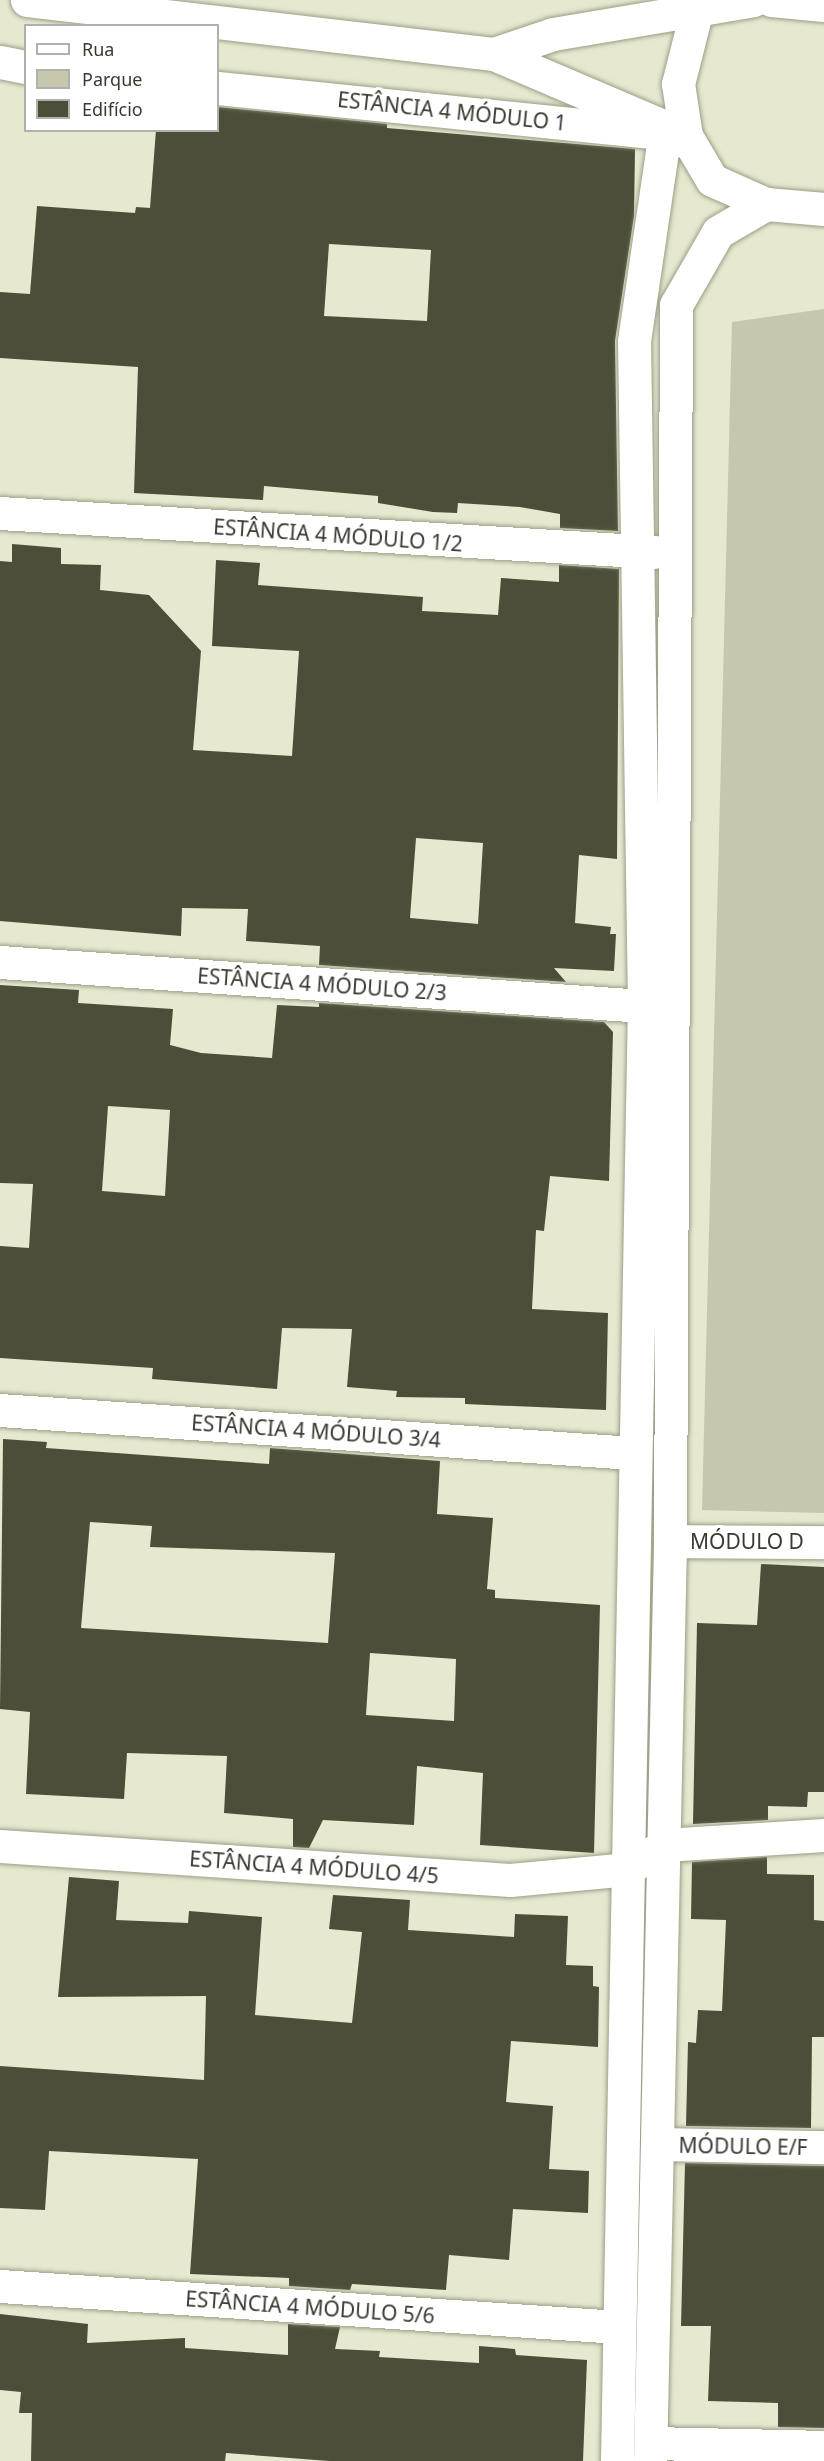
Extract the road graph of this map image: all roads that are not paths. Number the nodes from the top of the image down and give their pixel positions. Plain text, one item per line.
1 (27, 0) edge
2 (753, 0) edge
3 (771, 0) edge
4 (70, 4) edge
5 (824, 5) edge
6 (696, 13) junction
7 (494, 54) junction
8 (0, 62) edge
9 (24, 67) edge
10 (219, 88) edge
11 (686, 136) junction
12 (766, 204) junction
13 (824, 209) edge
14 (0, 513) edge
15 (675, 551) junction
16 (633, 554) junction
17 (0, 962) edge
18 (644, 1006) junction
19 (0, 1410) edge
20 (633, 1453) junction
21 (670, 1541) junction
22 (824, 1542) edge
23 (824, 1835) edge
24 (664, 1845) junction
25 (0, 1846) edge
26 (628, 1869) junction
27 (661, 2144) junction
28 (824, 2147) edge
29 (0, 2286) edge
30 (620, 2327) junction
31 (824, 2447) edge
32 (651, 2452) edge
33 (617, 2461) edge

1 - 4 street
2 - 6 street
3 - 5 street
4 - 7 street
6 - 7 street
6 - 11 street
7 - 11 street
8 - 9 street
10 - 11 street, ESTÂNCIA 4 MÓDULO 1
11 - 12 street
11 - 16 street
12 - 13 street
12 - 15 street
14 - 16 street, ESTÂNCIA 4 MÓDULO 1/2
15 - 16 street, ESTÂNCIA 4 MÓDULO 1/2
15 - 21 street
16 - 18 street
17 - 18 street, ESTÂNCIA 4 MÓDULO 2/3
18 - 20 street
19 - 20 street, ESTÂNCIA 4 MÓDULO 3/4
20 - 21 street
20 - 26 street
21 - 22 street, MÓDULO D
21 - 24 street
23 - 24 street
24 - 26 street
24 - 27 street
25 - 26 street, ESTÂNCIA 4 MÓDULO 4/5
26 - 30 street
27 - 28 street, MÓDULO E/F
27 - 32 street
29 - 30 street, ESTÂNCIA 4 MÓDULO 5/6
30 - 33 street
31 - 32 street

